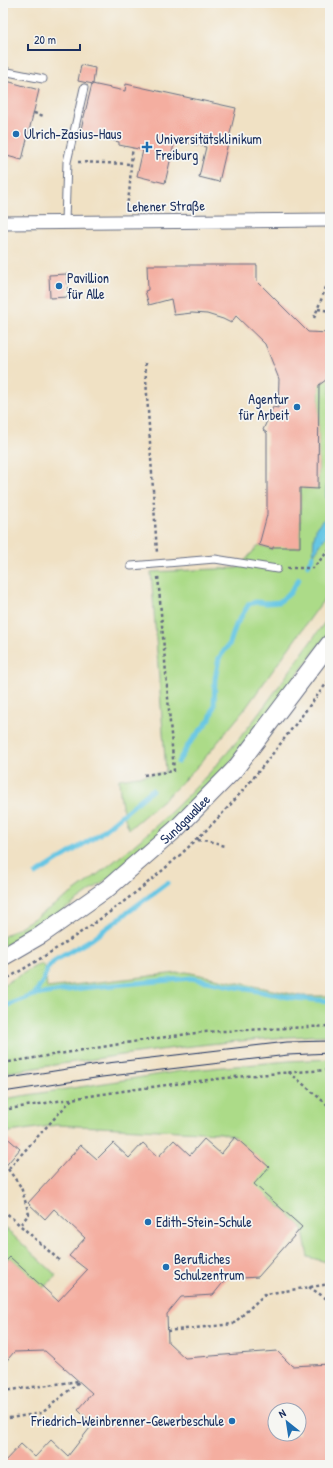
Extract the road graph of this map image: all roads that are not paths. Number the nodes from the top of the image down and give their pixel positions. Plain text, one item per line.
1 (3, 71) edge
2 (43, 79) dead end
3 (84, 88) dead end
4 (330, 220) edge
5 (65, 221) junction
6 (3, 222) edge
7 (131, 566) dead end
8 (277, 569) road end
9 (330, 643) edge
10 (3, 957) edge

1 - 2 lane
3 - 5 lane
4 - 5 street, Lehener Straße
5 - 6 street, Lehener Straße
7 - 8 lane
9 - 10 street, Sundgauallee

